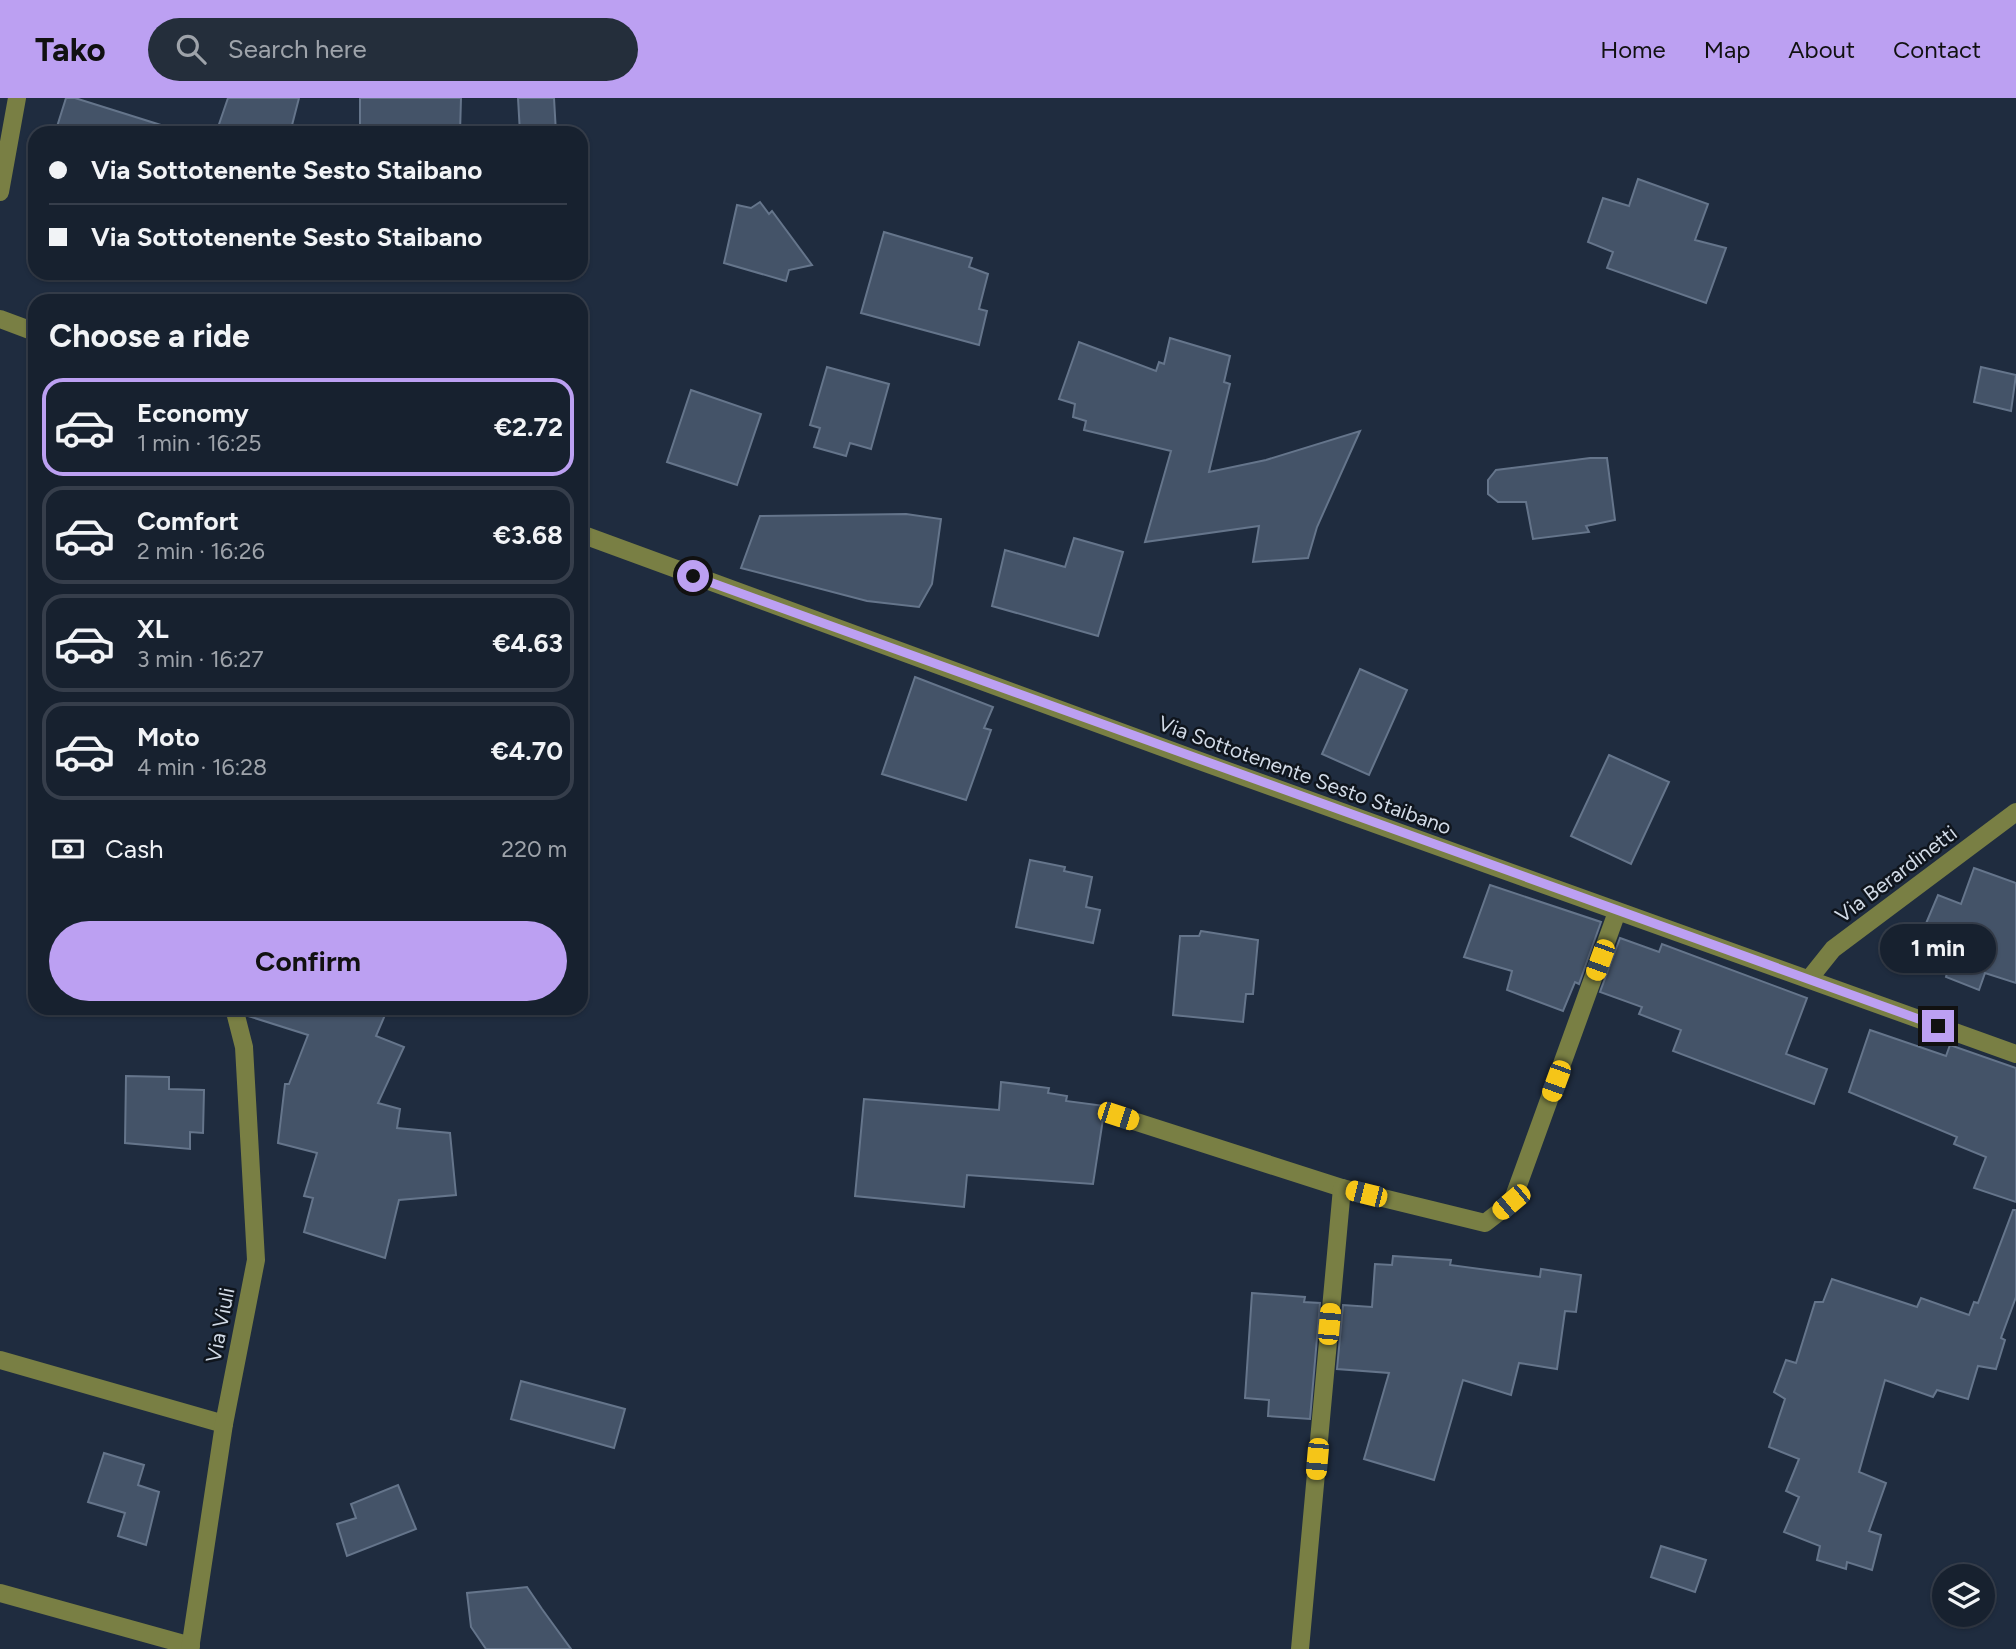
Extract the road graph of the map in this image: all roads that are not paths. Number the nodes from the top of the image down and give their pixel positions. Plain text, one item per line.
1 (17, 98) edge
2 (0, 192) edge
3 (0, 319) edge
4 (28, 329) edge
5 (588, 537) edge
6 (2016, 812) edge
7 (1617, 912) junction
8 (1809, 979) junction
9 (236, 1015) edge
10 (2016, 1054) edge
11 (1118, 1116) dead end
12 (1342, 1188) junction
13 (0, 1360) edge
14 (224, 1424) junction
15 (0, 1593) edge
16 (191, 1647) edge
17 (1300, 1649) edge

1 - 2 street
3 - 4 street
5 - 7 street, Via Sottotenente Sesto Staibano
6 - 8 street, Via Berardinetti
7 - 8 street, Via Sottotenente Sesto Staibano
7 - 12 street
8 - 10 street, Via Sottotenente Sesto Staibano
9 - 14 street, Via Viuli
11 - 12 street
12 - 17 street
13 - 14 street
14 - 16 street, Via Viuli
15 - 16 street

